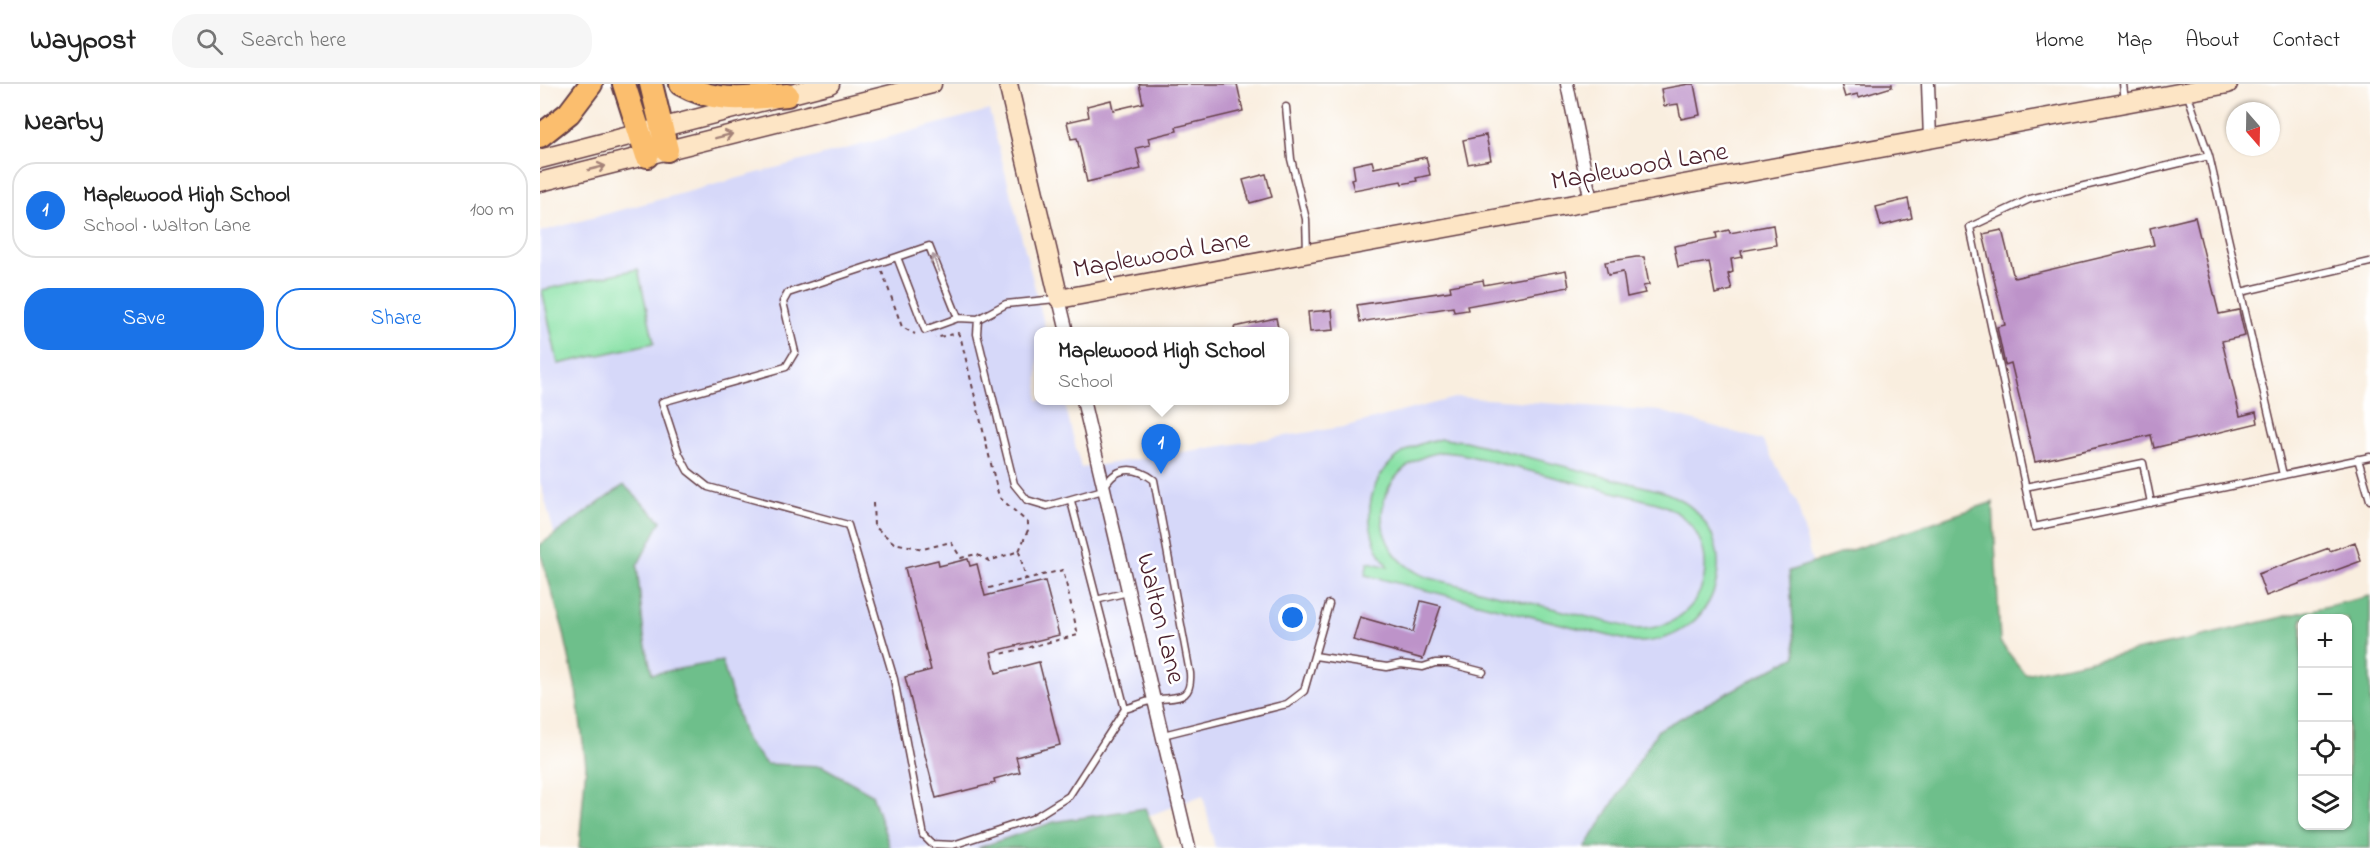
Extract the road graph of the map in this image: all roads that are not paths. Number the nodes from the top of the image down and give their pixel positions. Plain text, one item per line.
1 (591, 84) edge
2 (624, 84) edge
3 (651, 84) edge
4 (681, 84) edge
5 (830, 84) edge
6 (932, 84) edge
7 (1008, 84) edge
8 (1567, 84) edge
9 (1928, 84) edge
10 (2123, 84) edge
11 (2228, 84) edge
12 (2186, 93) junction
13 (787, 95) junction
14 (2126, 104) junction
15 (1286, 107) dead end
16 (650, 130) junction
17 (540, 136) edge
18 (1930, 139) junction
19 (657, 153) junction
20 (2209, 156) junction
21 (540, 159) edge
22 (540, 182) edge
23 (1591, 201) junction
24 (1307, 253) junction
25 (897, 257) junction
26 (2370, 262) edge
27 (2241, 292) junction
28 (1059, 298) junction
29 (958, 318) junction
30 (978, 319) junction
31 (1066, 327) edge
32 (1084, 405) edge
33 (2370, 457) edge
34 (2358, 459) junction
35 (2283, 475) junction
36 (2025, 487) junction
37 (1103, 490) junction
38 (2370, 500) edge
39 (1071, 501) junction
40 (2151, 503) junction
41 (1128, 592) junction
42 (1096, 600) junction
43 (1329, 604) dead end
44 (1315, 656) junction
45 (1483, 672) dead end
46 (1155, 700) junction
47 (1125, 709) junction
48 (1162, 736) junction
49 (1189, 848) edge

1 - 17 highway
2 - 16 highway
3 - 16 highway
4 - 13 highway
5 - 13 street
19 -> 6 street
7 - 28 street
8 - 23 street
9 - 18 street
10 - 14 lane
11 - 12 street, Maplewood Lane
12 - 14 street, Maplewood Lane
12 - 20 lane
13 - 16 street
14 - 18 street, Maplewood Lane
15 - 24 lane
16 - 19 highway
16 - 21 street
18 - 23 street, Maplewood Lane
22 -> 19 street
20 - 27 lane
20 - 36 lane
23 - 24 street, Maplewood Lane
24 - 28 street, Maplewood Lane
29 -> 25 lane
25 - 29 lane
25 - 47 lane
26 - 27 lane
27 - 35 lane
28 - 30 lane
28 - 31 street
29 - 30 lane
30 - 39 lane
32 - 37 street, Walton Lane
33 - 34 lane
34 - 35 lane
34 - 38 lane
35 - 40 lane
36 - 40 lane
36 - 40 lane
37 - 39 lane
37 - 41 street, Walton Lane
37 - 46 lane
39 - 42 lane
41 - 42 lane
41 - 46 street, Walton Lane
42 - 47 lane
43 - 44 lane
44 - 45 lane
44 - 48 lane
46 - 47 lane
46 - 48 street, Walton Lane
48 - 49 street, Walton Lane

